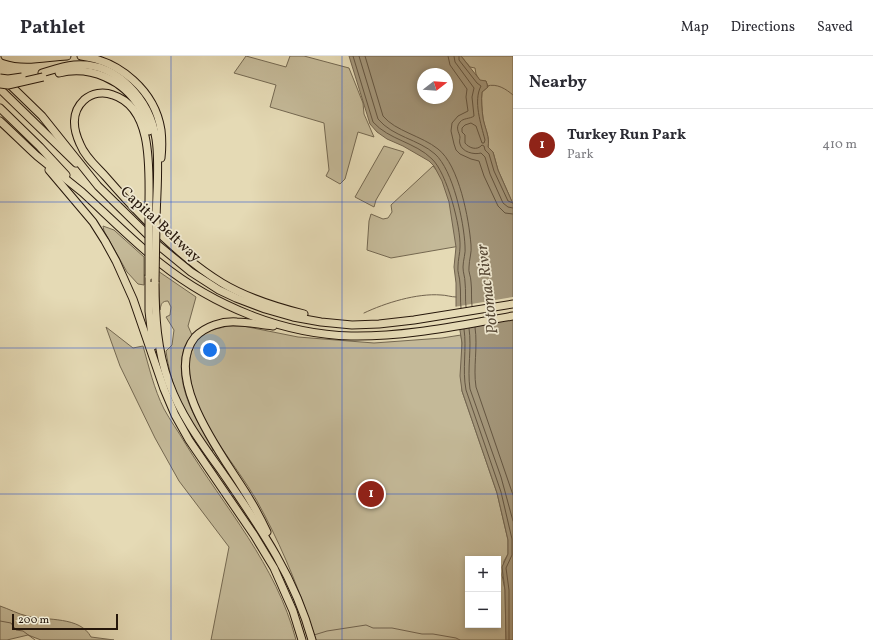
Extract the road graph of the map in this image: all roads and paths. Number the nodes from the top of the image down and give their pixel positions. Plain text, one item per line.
1 (5, 56) edge
2 (67, 56) edge
3 (81, 56) edge
4 (0, 75) edge
5 (42, 75) junction
6 (0, 78) edge
7 (0, 84) edge
8 (0, 89) edge
9 (0, 108) edge
10 (0, 121) edge
11 (36, 155) junction
12 (98, 186) junction
13 (81, 192) junction
14 (149, 217) junction
15 (156, 224) junction
16 (513, 304) edge
17 (513, 316) edge
18 (363, 324) junction
19 (319, 333) junction
20 (159, 374) junction
21 (278, 556) junction
22 (302, 640) edge
23 (312, 640) edge

1 - 2 highway
3 - 15 highway
4 - 12 highway, Capital Beltway
5 - 6 highway, bridge
5 - 7 highway, bridge
5 - 14 highway
5 - 15 highway
8 - 12 highway
9 - 13 highway
10 - 11 highway, Capital Beltway
11 - 13 highway, Capital Beltway
11 - 20 highway
12 - 18 highway, Capital Beltway
13 - 19 highway, Capital Beltway
14 - 18 highway
14 - 20 highway, bridge
15 - 21 highway, bridge
16 - 18 highway, Capital Beltway
17 - 19 highway, Capital Beltway
19 - 21 highway
20 - 22 highway
21 - 23 highway

